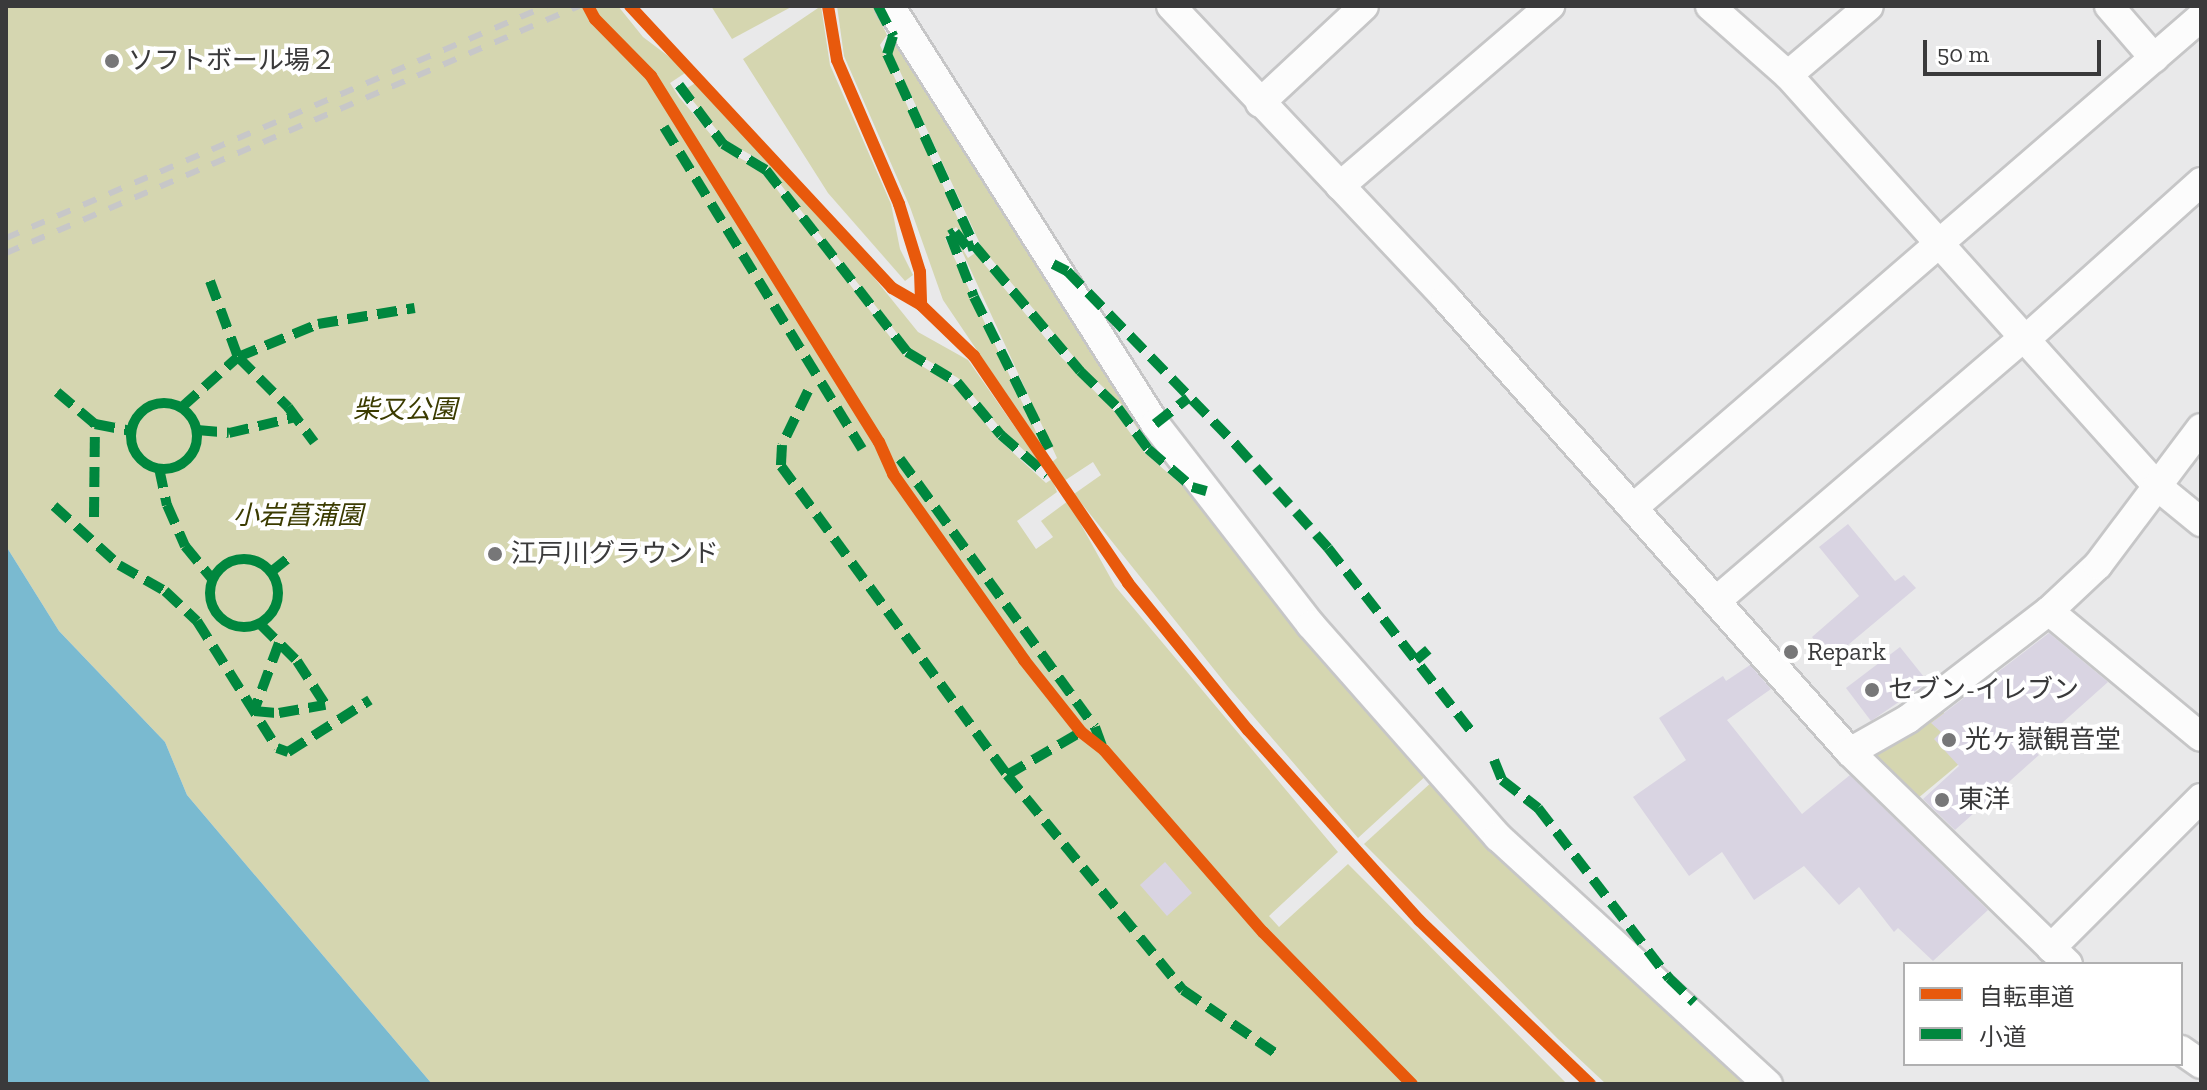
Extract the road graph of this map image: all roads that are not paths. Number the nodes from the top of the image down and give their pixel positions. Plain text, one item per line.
1 (890, 6) edge
2 (1171, 6) edge
3 (1364, 6) edge
4 (1550, 6) edge
5 (1710, 6) edge
6 (1869, 6) edge
7 (2109, 6) edge
8 (2201, 17) edge
9 (2154, 58) junction
10 (1788, 75) junction
11 (1260, 103) junction
12 (2201, 182) edge
13 (1340, 186) junction
14 (1939, 243) junction
15 (2025, 338) junction
16 (2201, 428) edge
17 (2157, 486) junction
18 (1633, 508) junction
19 (2201, 522) edge
20 (1716, 601) junction
21 (2049, 611) junction
22 (2201, 737) edge
23 (1850, 752) junction
24 (2201, 798) edge
25 (2059, 956) edge
26 (2183, 1051) edge
27 (2201, 1064) edge
28 (1768, 1084) edge

1 - 28 street
2 - 11 street
3 - 11 street
4 - 13 street
5 - 10 street
6 - 10 street
7 - 9 street
8 - 9 street
9 - 14 street
10 - 14 street
11 - 13 street
12 - 15 street
13 - 18 street
14 - 15 street
14 - 18 street
15 - 17 street
15 - 20 street
16 - 17 street
17 - 19 street
17 - 21 street
18 - 20 street
20 - 23 street
21 - 22 street
21 - 23 street
23 - 25 street
24 - 25 street
26 - 27 street

